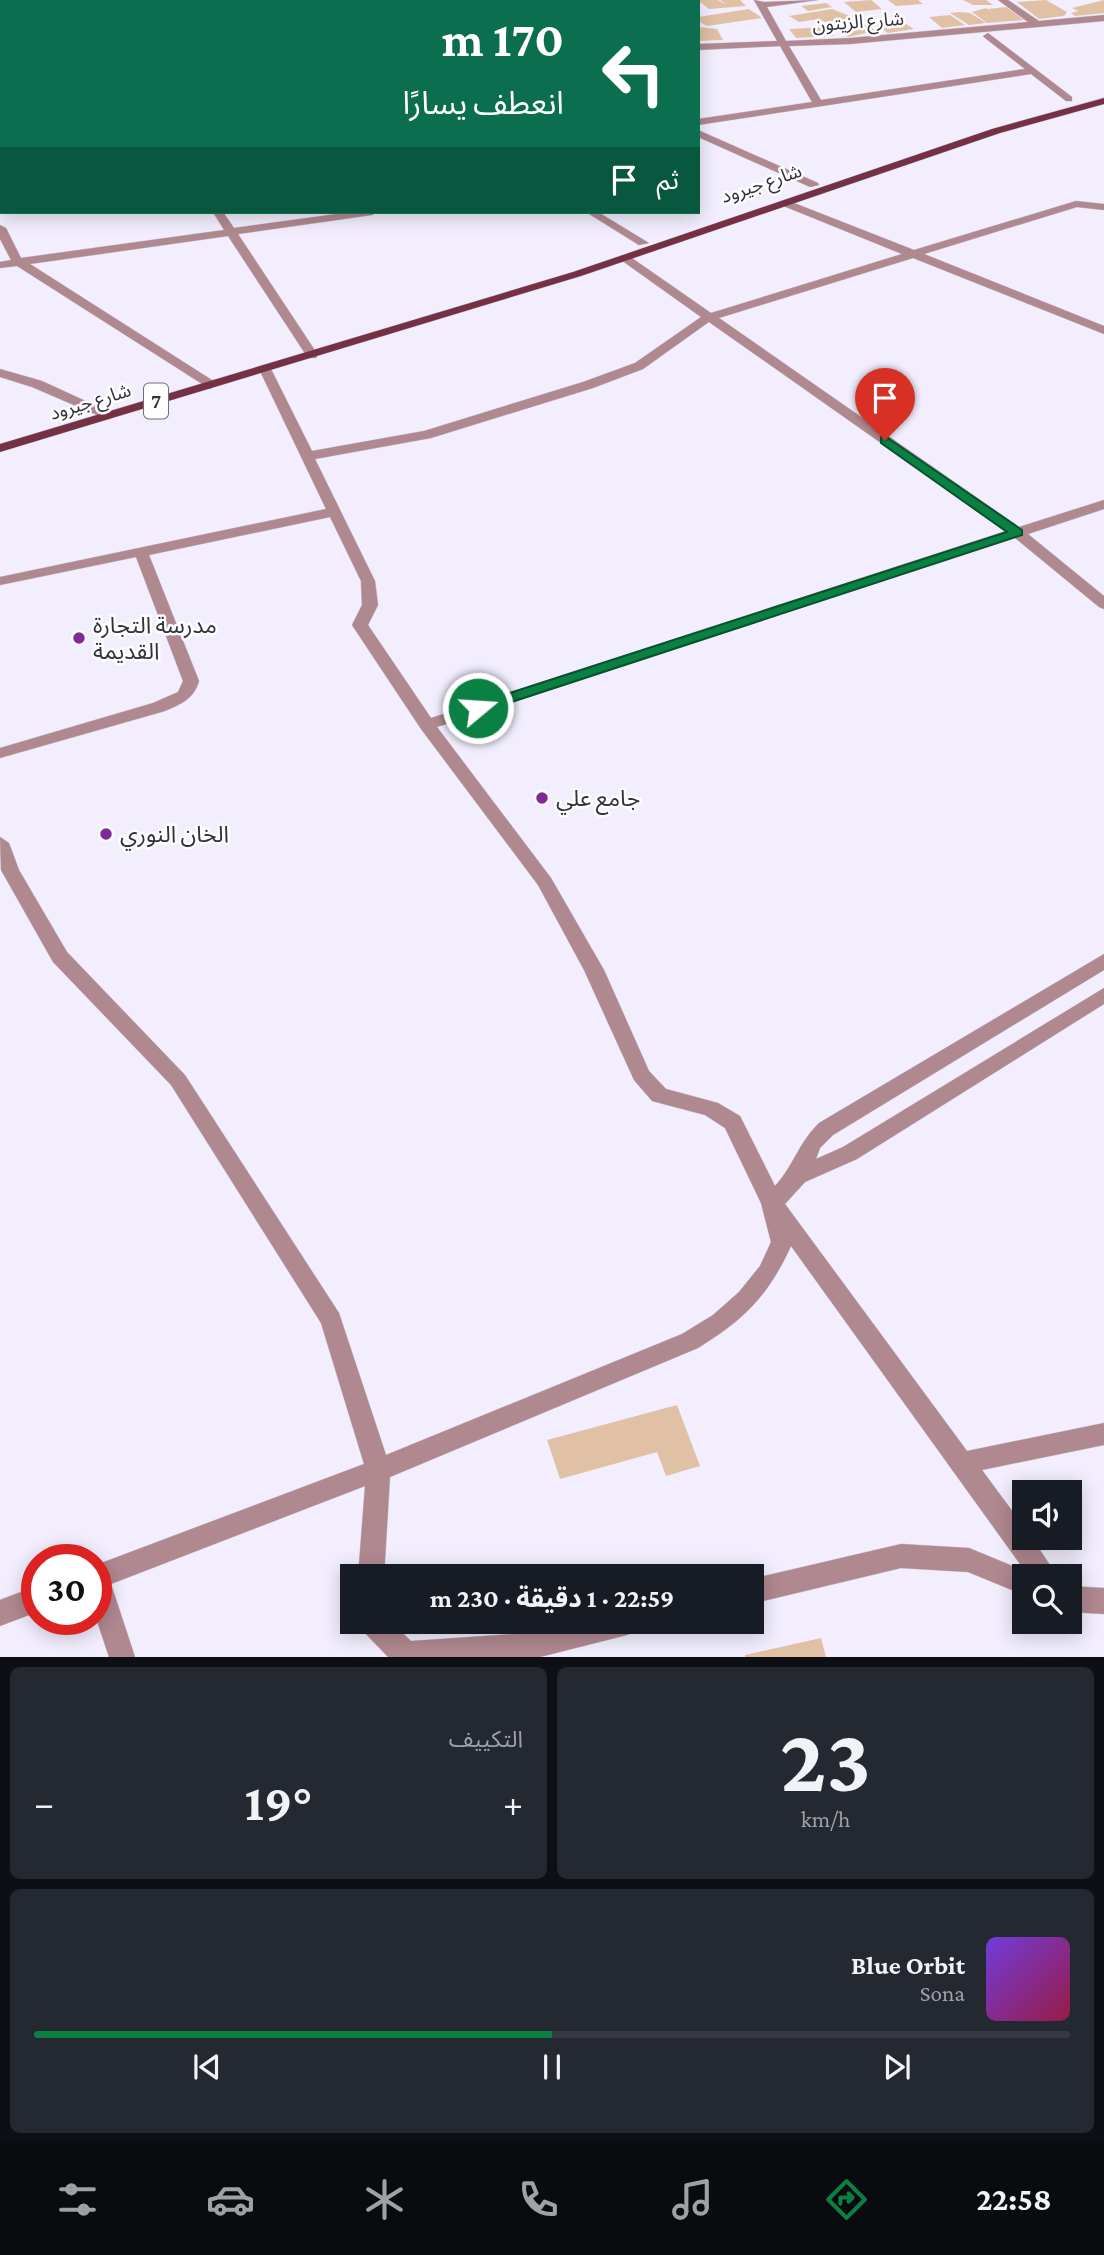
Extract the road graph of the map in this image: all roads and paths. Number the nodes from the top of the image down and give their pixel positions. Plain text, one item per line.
1 (814, 0) edge
2 (1002, 0) edge
3 (760, 2) edge
4 (1104, 18) edge
5 (1037, 24) junction
6 (1104, 26) edge
7 (988, 36) junction
8 (700, 47) edge
9 (784, 47) junction
10 (700, 54) edge
11 (1032, 71) junction
12 (1104, 91) edge
13 (1069, 99) junction
14 (1104, 101) edge
15 (818, 103) junction
16 (700, 122) edge
17 (700, 134) edge
18 (814, 185) junction
19 (785, 203) junction
20 (1104, 207) edge
21 (219, 214) edge
22 (357, 214) edge
23 (594, 214) edge
24 (0, 228) edge
25 (231, 231) junction
26 (643, 243) junction
27 (916, 254) junction
28 (625, 258) junction
29 (17, 261) junction
30 (0, 265) edge
31 (709, 317) junction
32 (1104, 330) edge
33 (312, 355) junction
34 (265, 369) junction
35 (0, 373) edge
36 (210, 385) junction
37 (109, 415) junction
38 (0, 448) edge
39 (307, 456) junction
40 (1104, 504) edge
41 (334, 512) junction
42 (1017, 533) junction
43 (141, 552) junction
44 (0, 580) edge
45 (1104, 604) edge
46 (427, 725) junction
47 (0, 753) edge
48 (0, 843) edge
49 (1104, 961) edge
50 (1104, 995) edge
51 (797, 1176) junction
52 (772, 1203) junction
53 (1104, 1434) edge
54 (962, 1463) junction
55 (378, 1470) junction
56 (372, 1564) edge
57 (1036, 1564) edge
58 (112, 1571) edge
59 (1012, 1578) edge
60 (764, 1589) edge
61 (1082, 1600) edge
62 (1104, 1601) edge
63 (21, 1606) edge
64 (0, 1613) edge
65 (112, 1626) edge
66 (383, 1634) edge
67 (578, 1634) edge
68 (403, 1655) edge
69 (122, 1657) edge

1 - 3 street
2 - 5 street
3 - 9 street
4 - 5 street, شارع الزيتون
5 - 9 street, شارع الزيتون
6 - 7 street, شارع الزيتون
7 - 9 street, شارع الزيتون
7 - 11 street
8 - 9 street, شارع الزيتون
9 - 10 street, شارع الزيتون
9 - 15 street
11 - 13 street
11 - 15 street
12 - 13 main road, شارع جيرود
13 - 18 main road, شارع جيرود
14 - 19 main road, شارع جيرود
15 - 16 street
17 - 18 street
18 - 26 main road, شارع جيرود
19 - 27 street
19 - 28 main road, شارع جيرود
20 - 27 street
21 - 25 street
22 - 25 street
23 - 26 street
24 - 29 street
25 - 29 street
25 - 33 street
26 - 33 main road, شارع جيرود
27 - 31 street
27 - 32 street
28 - 31 street
28 - 33 main road, شارع جيرود
29 - 30 street
29 - 36 street
31 - 39 street
31 - 42 street
33 - 34 main road, شارع جيرود / 7
34 - 36 main road, شارع جيرود / 7
34 - 39 street
35 - 37 street
36 - 37 main road, شارع جيرود / 7
37 - 38 main road, شارع جيرود / 7
39 - 41 street
40 - 42 street
41 - 43 street
41 - 46 street
42 - 45 street
42 - 46 street
43 - 44 street
43 - 47 street
46 - 52 street
48 - 55 street
49 - 51 street
50 - 51 street
51 - 52 street
52 - 54 street
52 - 55 street
53 - 54 street
54 - 57 street
55 - 56 street
55 - 58 street
59 - 60 street
61 - 62 street
63 - 64 street
65 - 69 street
66 - 68 street
67 - 68 street

